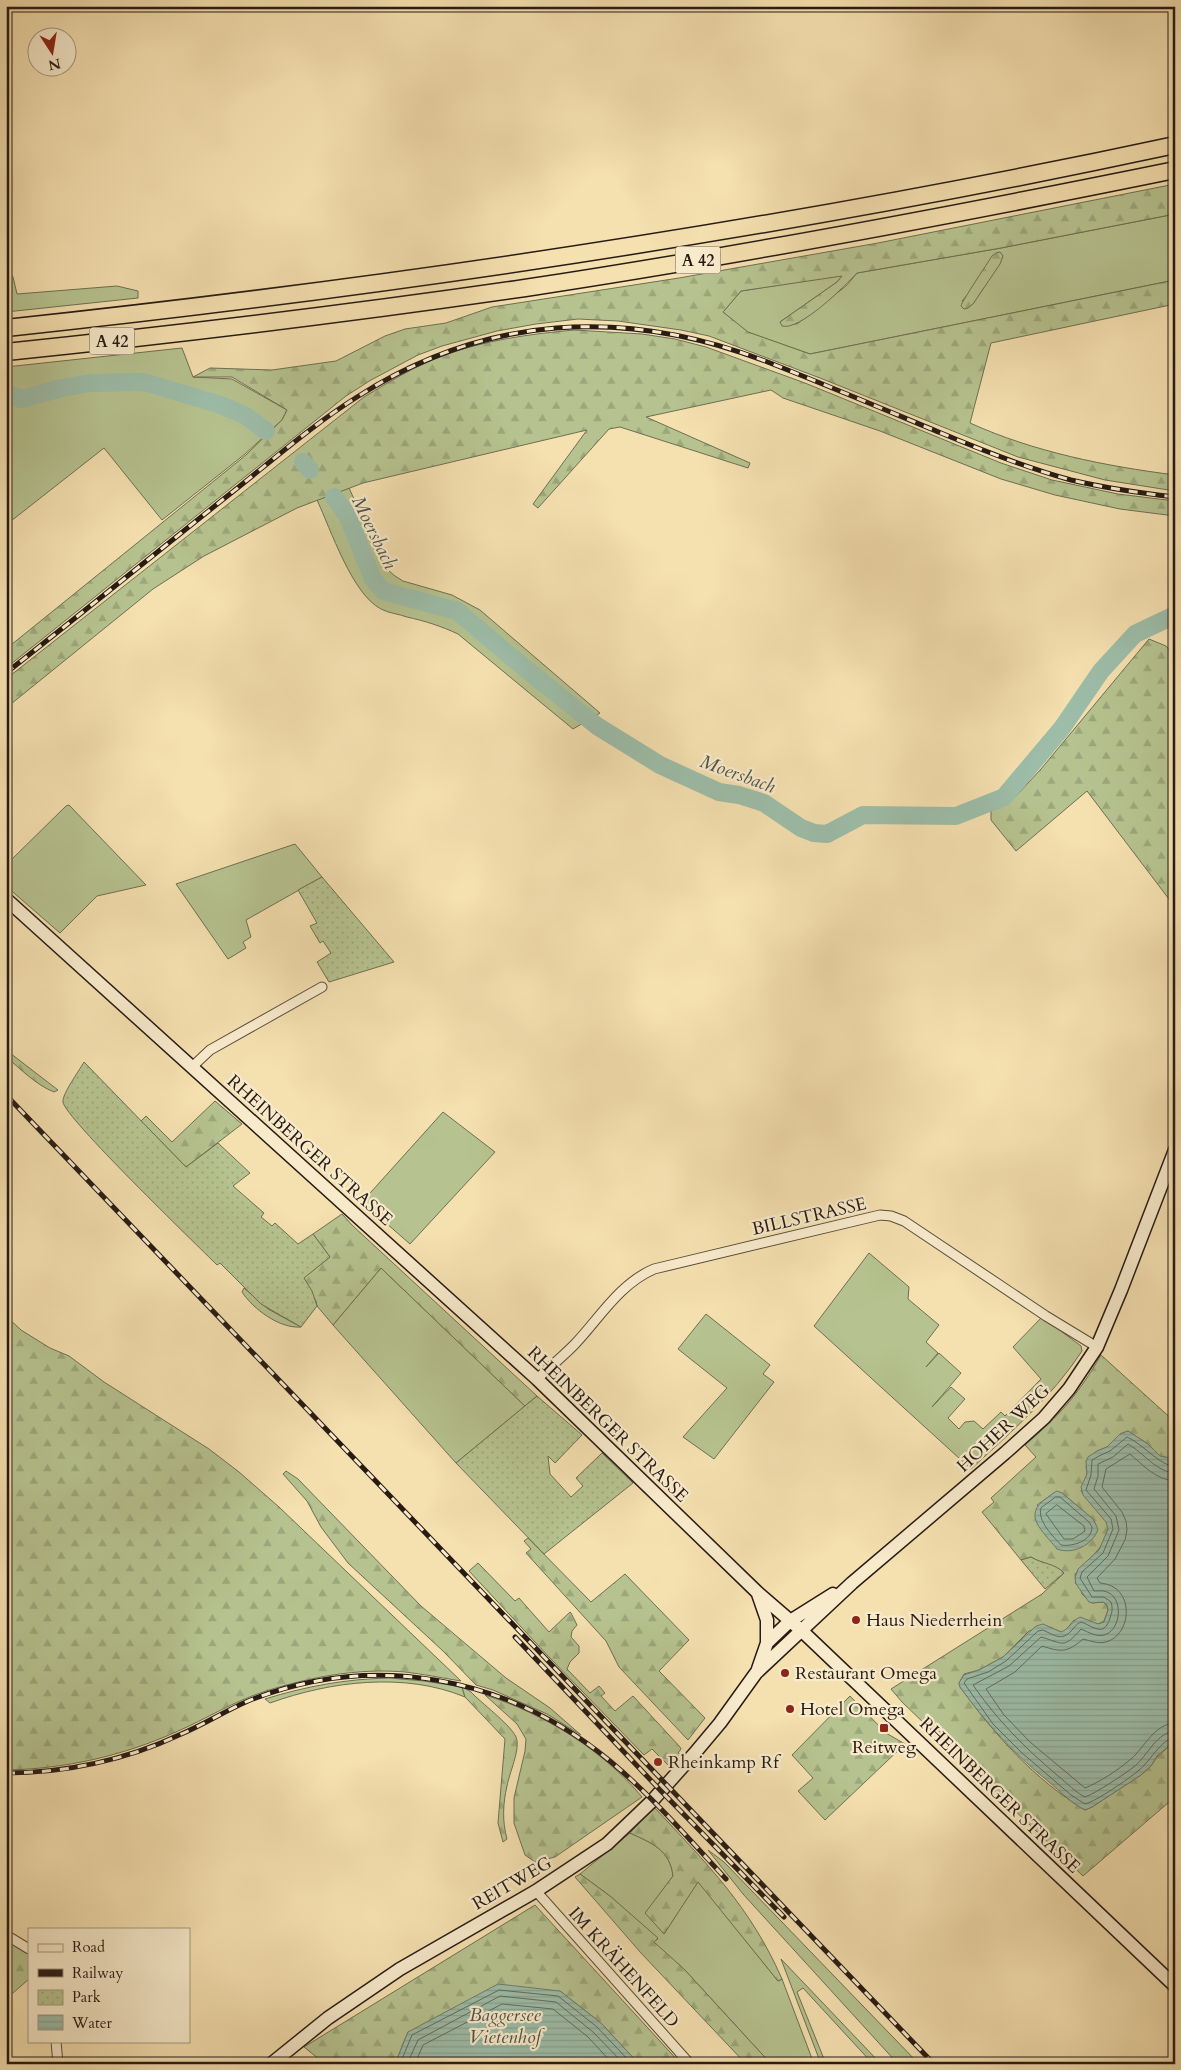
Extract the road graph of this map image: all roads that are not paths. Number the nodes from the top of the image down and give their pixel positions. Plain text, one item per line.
1 (1175, 145) edge
2 (1175, 170) edge
3 (6, 322) edge
4 (32, 326) junction
5 (6, 328) edge
6 (6, 352) edge
7 (6, 900) edge
8 (322, 987) dead end
9 (192, 1066) junction
10 (1175, 1150) edge
11 (1097, 1347) junction
12 (537, 1379) junction
13 (852, 1583) junction
14 (757, 1592) junction
15 (790, 1622) junction
16 (802, 1631) junction
17 (767, 1643) junction
18 (756, 1673) junction
19 (536, 1890) junction
20 (6, 1935) edge
21 (28, 1948) edge
22 (1175, 1986) edge
23 (56, 2042) edge
24 (58, 2064) edge
25 (271, 2064) edge
26 (690, 2064) edge

1 - 4 highway, A 42
2 - 6 highway, A 42
3 - 4 highway
4 - 5 highway, A 42
7 - 9 main road, RHEINBERGER STRASSE
8 - 9 street
9 - 12 main road, RHEINBERGER STRASSE
10 - 11 main road, HOHER WEG
11 - 12 street, BILLSTRASSE
11 - 13 main road, HOHER WEG
12 - 14 main road, RHEINBERGER STRASSE
13 - 15 main road, HOHER WEG
13 - 16 main road, HOHER WEG
14 - 15 main road, RHEINBERGER STRASSE
14 - 17 main road
15 - 16 main road, RHEINBERGER STRASSE
15 - 17 main road, REITWEG
16 - 18 main road, REITWEG
16 - 22 main road, RHEINBERGER STRASSE
17 - 18 main road, REITWEG
18 - 19 main road, REITWEG
19 - 25 main road, REITWEG
19 - 26 street, IM KRÄHENFELD
20 - 21 street
23 - 24 street

